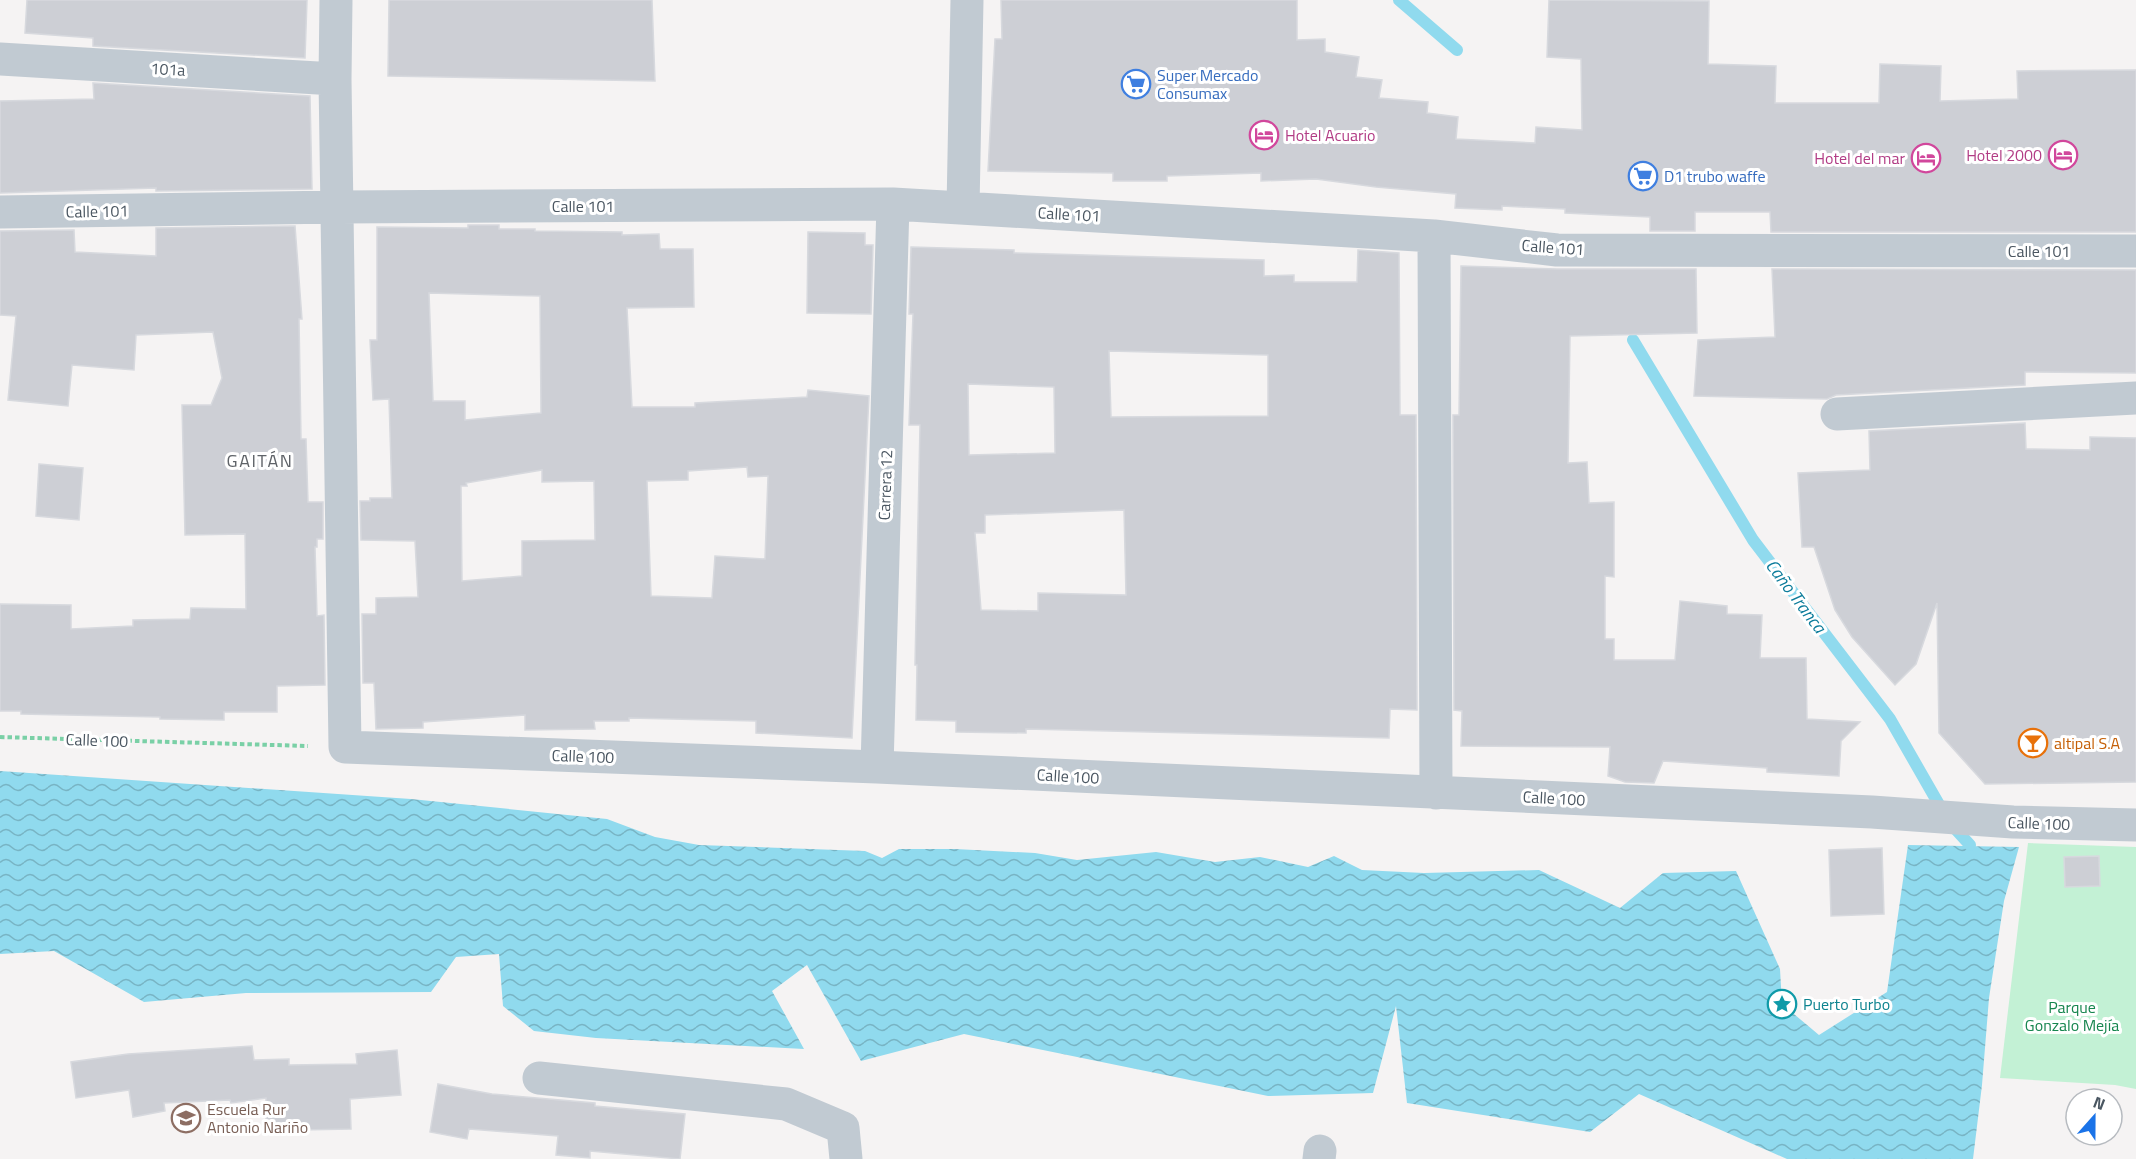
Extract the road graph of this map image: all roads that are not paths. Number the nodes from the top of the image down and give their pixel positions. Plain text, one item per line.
1 (336, 0) edge
2 (968, 0) edge
3 (0, 59) edge
4 (335, 79) junction
5 (893, 204) junction
6 (339, 207) junction
7 (963, 208) junction
8 (0, 212) edge
9 (1434, 236) junction
10 (2136, 251) edge
11 (2136, 398) edge
12 (1837, 414) dead end
13 (877, 767) junction
14 (1436, 793) junction
15 (2136, 825) edge
16 (539, 1078) dead end
17 (846, 1159) edge

1 - 4 street
2 - 7 street
3 - 4 street, 101a
4 - 6 street
5 - 6 street, Calle 101
5 - 7 street, Calle 101
5 - 13 street, Carrera 12
6 - 8 street, Calle 101
6 - 13 street, Calle 100
7 - 9 street, Calle 101
9 - 10 street, Calle 101
9 - 14 street
11 - 12 street
13 - 14 street, Calle 100
14 - 15 street, Calle 100
16 - 17 street

